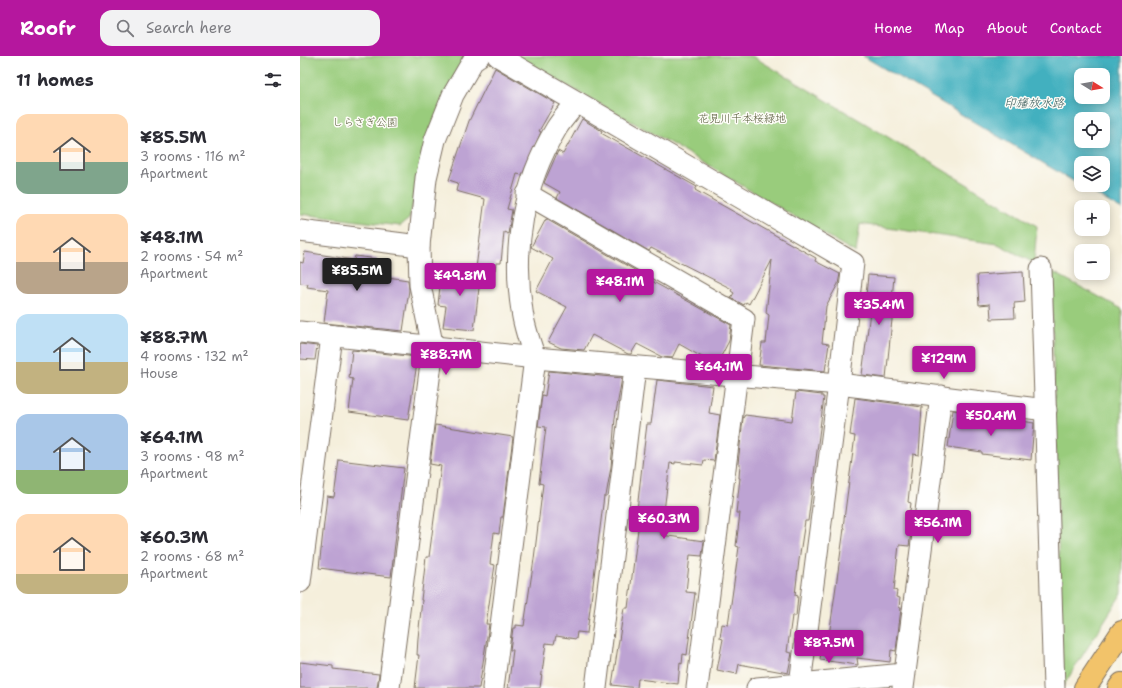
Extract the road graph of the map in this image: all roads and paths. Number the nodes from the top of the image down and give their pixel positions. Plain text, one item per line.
1 (479, 56) edge
2 (498, 56) edge
3 (576, 102) junction
4 (527, 194) junction
5 (300, 231) edge
6 (419, 246) junction
7 (1041, 269) dead end
8 (300, 332) edge
9 (332, 336) junction
10 (433, 348) junction
11 (534, 358) junction
12 (636, 368) junction
13 (737, 375) junction
14 (839, 384) junction
15 (941, 396) junction
16 (1046, 410) junction
17 (300, 582) edge
18 (1122, 632) edge
19 (903, 681) edge
20 (800, 684) junction
21 (1122, 684) edge
22 (389, 688) edge
23 (493, 688) edge
24 (596, 688) edge
25 (697, 688) edge
26 (757, 688) edge
27 (1054, 688) edge
28 (1085, 688) edge
29 (1119, 688) edge

1 - 6 street
2 - 3 street
3 - 4 street
3 - 14 street
4 - 11 street
4 - 13 street
5 - 6 street
6 - 10 street
7 - 16 street
8 - 9 street
9 - 10 street
9 - 17 street
10 - 11 street
10 - 22 street
11 - 12 street
11 - 23 street
12 - 13 street
12 - 24 street
13 - 14 street
13 - 25 street
14 - 15 street
14 - 20 street
15 - 16 street
15 - 19 street
16 - 27 street
18 - 28 highway
19 - 20 street
20 - 26 street
21 - 29 highway

